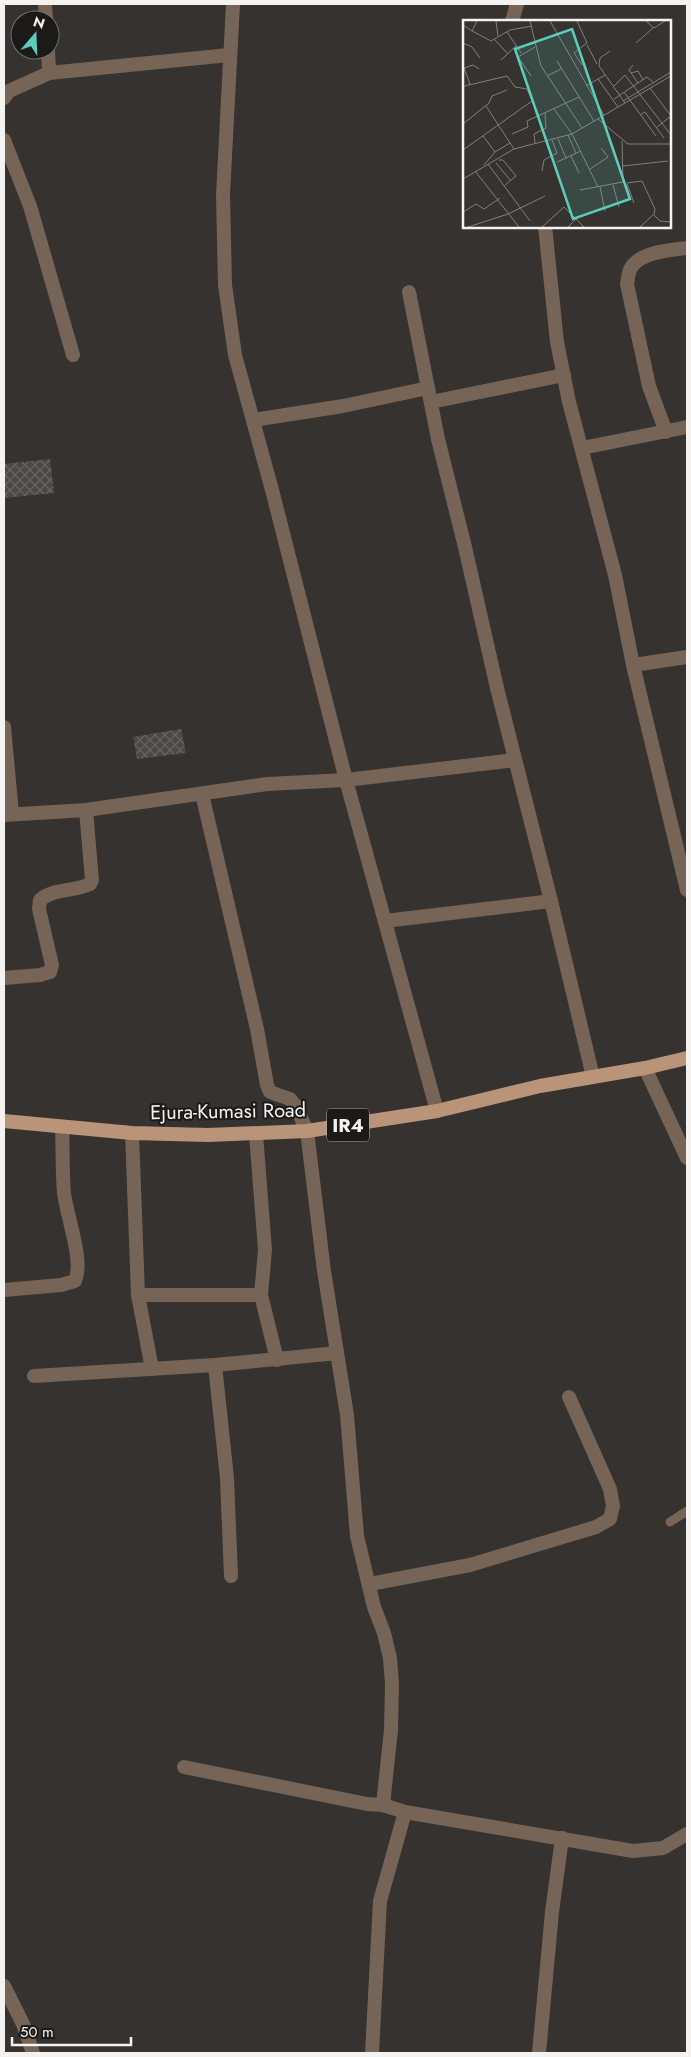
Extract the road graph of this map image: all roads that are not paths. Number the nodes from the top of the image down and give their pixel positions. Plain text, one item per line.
1 (233, 4) edge
2 (517, 4) edge
3 (512, 20) edge
4 (229, 55) junction
5 (49, 60) edge
6 (50, 73) junction
7 (4, 98) edge
8 (4, 140) edge
9 (544, 228) edge
10 (687, 248) edge
11 (409, 292) dead end
12 (73, 355) dead end
13 (564, 375) junction
14 (430, 395) junction
15 (253, 420) junction
16 (687, 427) edge
17 (666, 432) junction
18 (582, 448) junction
19 (687, 658) edge
20 (633, 665) junction
21 (4, 727) edge
22 (515, 760) junction
23 (346, 780) junction
24 (202, 794) junction
25 (86, 810) junction
26 (8, 814) edge
27 (687, 890) edge
28 (551, 901) junction
29 (385, 921) junction
30 (4, 978) edge
31 (687, 1058) edge
32 (645, 1068) junction
33 (593, 1077) junction
34 (437, 1111) junction
35 (4, 1121) edge
36 (62, 1127) junction
37 (307, 1131) junction
38 (132, 1133) junction
39 (256, 1134) junction
40 (687, 1158) edge
41 (4, 1290) edge
42 (138, 1295) junction
43 (261, 1295) junction
44 (337, 1353) junction
45 (277, 1360) junction
46 (215, 1365) junction
47 (152, 1369) junction
48 (34, 1376) dead end
49 (569, 1397) dead end
50 (687, 1511) edge
51 (670, 1522) dead end
52 (231, 1576) dead end
53 (370, 1584) junction
54 (184, 1767) dead end
55 (383, 1805) junction
56 (405, 1812) junction
57 (687, 1834) edge
58 (562, 1838) junction
59 (4, 1986) edge
60 (32, 2053) edge
61 (372, 2053) edge
62 (539, 2053) edge

1 - 4 street
2 - 3 street
4 - 6 street
4 - 15 street
5 - 6 street
6 - 7 street
8 - 12 street
9 - 13 street
10 - 17 street
11 - 14 street
13 - 14 street
13 - 18 street
14 - 15 street
14 - 22 street
15 - 23 street
16 - 17 street
17 - 18 street
18 - 20 street
19 - 20 street
20 - 27 street
21 - 26 street
22 - 23 street
22 - 28 street
23 - 24 street
23 - 29 street
24 - 25 street
24 - 37 street
25 - 26 street
25 - 30 street
28 - 29 street
28 - 33 street
29 - 34 street
31 - 32 main road, Ejura-Kumasi Road / IR4
32 - 33 main road, Ejura-Kumasi Road / IR4
32 - 40 street
33 - 34 main road, Ejura-Kumasi Road / IR4
34 - 37 main road, Ejura-Kumasi Road / IR4
35 - 36 main road, Ejura-Kumasi Road / IR4
36 - 38 main road, Ejura-Kumasi Road / IR4
36 - 41 street
37 - 39 main road, Ejura-Kumasi Road / IR4
37 - 44 street
38 - 39 main road, Ejura-Kumasi Road / IR4
38 - 42 street
39 - 43 street
42 - 43 street
42 - 47 street
43 - 45 street
44 - 45 street
44 - 53 street
45 - 46 street
46 - 47 street
46 - 52 street
47 - 48 street
49 - 53 street
50 - 51 lane
53 - 55 street
54 - 55 street
55 - 56 street
56 - 58 street
56 - 61 street
57 - 58 street
58 - 62 street
59 - 60 street

